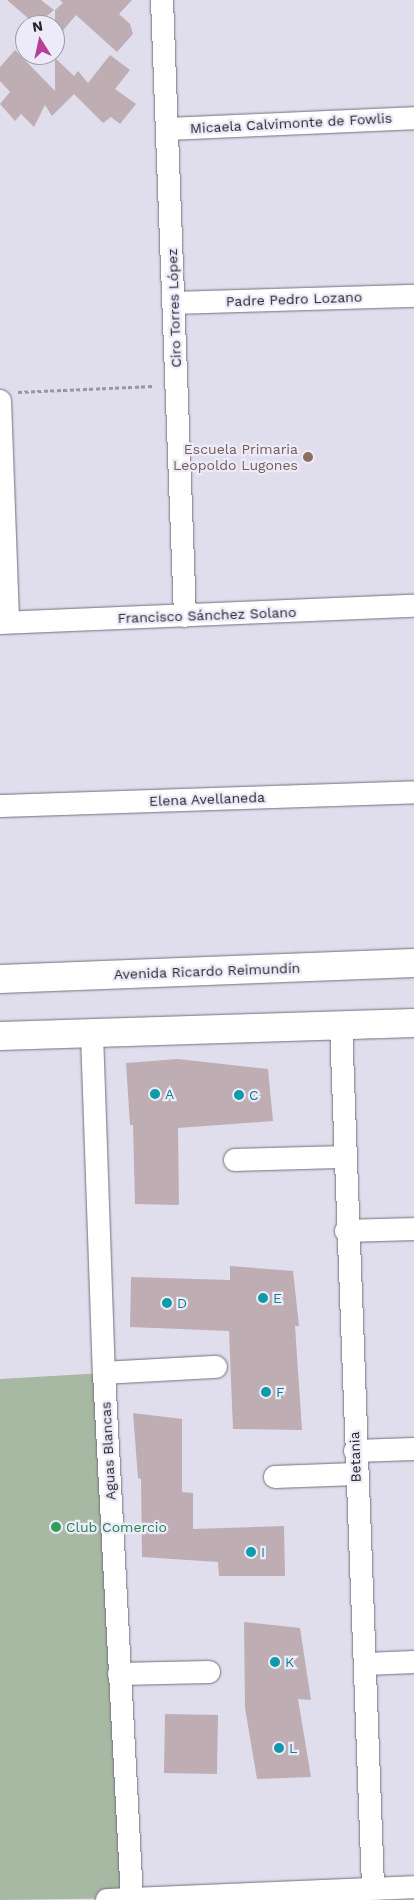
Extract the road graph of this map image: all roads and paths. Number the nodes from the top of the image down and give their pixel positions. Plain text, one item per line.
1 (162, 0) edge
2 (414, 118) edge
3 (168, 129) junction
4 (414, 296) edge
5 (174, 303) junction
6 (177, 385) junction
7 (5, 397) edge
8 (414, 606) edge
9 (185, 616) junction
10 (4, 622) edge
11 (414, 792) edge
12 (0, 806) edge
13 (414, 963) edge
14 (0, 979) edge
15 (414, 1023) edge
16 (341, 1026) junction
17 (92, 1034) junction
18 (0, 1036) edge
19 (345, 1157) junction
20 (235, 1160) dead end
21 (414, 1229) edge
22 (346, 1231) junction
23 (216, 1367) dead end
24 (104, 1373) junction
25 (414, 1449) edge
26 (355, 1451) junction
27 (356, 1474) junction
28 (275, 1477) dead end
29 (414, 1662) edge
30 (365, 1664) junction
31 (209, 1672) dead end
32 (119, 1674) junction
33 (414, 1887) edge
34 (373, 1888) junction
35 (132, 1898) junction
36 (107, 1900) edge

1 - 3 street, Ciro Torres López
2 - 3 street, Micaela Calvimonte de Fowlis
3 - 5 street, Ciro Torres López
4 - 5 street, Padre Pedro Lozano
5 - 6 street, Ciro Torres López
6 - 7 path
6 - 9 street, Ciro Torres López
7 - 10 street
8 - 9 street, Francisco Sánchez Solano
9 - 10 street, Francisco Sánchez Solano
11 - 12 street, Elena Avellaneda
13 - 14 street, Avenida Ricardo Reimundín
15 - 16 street
16 - 17 street
16 - 19 street, Betania
17 - 18 street
17 - 24 street, Aguas Blancas
19 - 20 street
19 - 22 street, Betania
21 - 22 street
22 - 26 street, Betania
23 - 24 street
24 - 32 street, Aguas Blancas
25 - 26 street
26 - 27 street, Betania
27 - 28 street
27 - 30 street, Betania
29 - 30 street
30 - 34 street, Betania
31 - 32 street
32 - 35 street, Aguas Blancas
33 - 34 street
34 - 35 street
35 - 36 street

